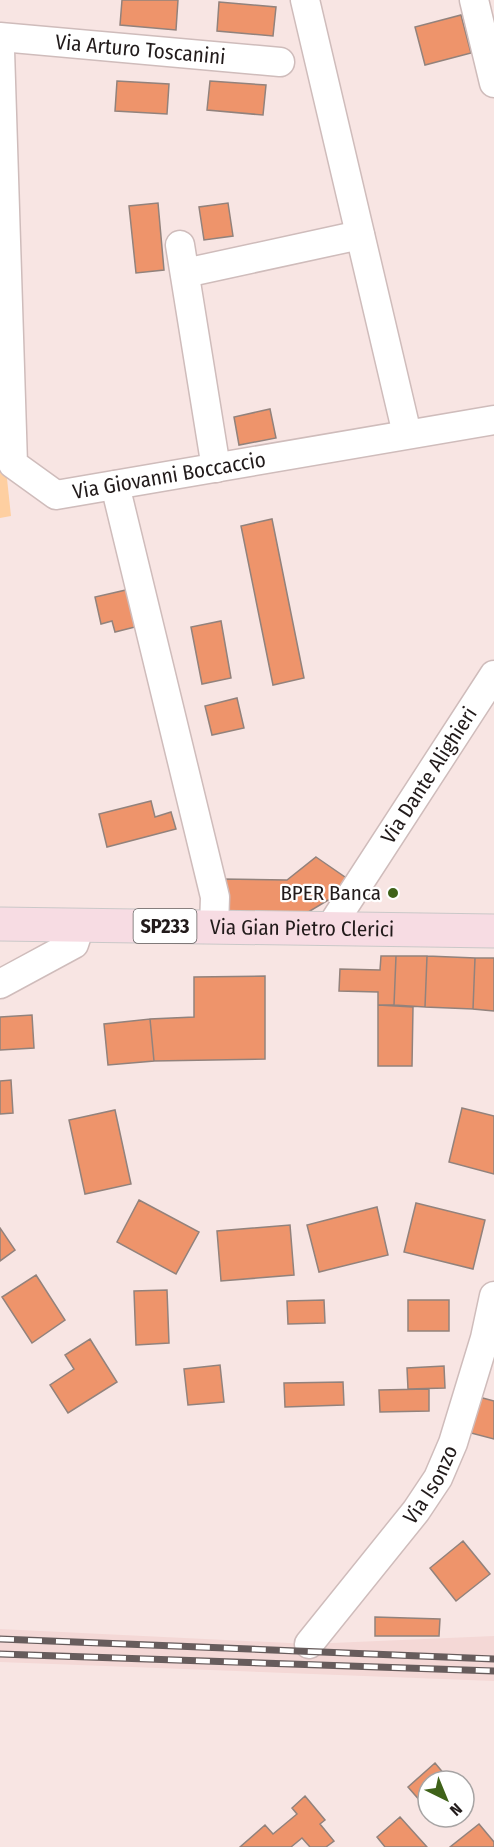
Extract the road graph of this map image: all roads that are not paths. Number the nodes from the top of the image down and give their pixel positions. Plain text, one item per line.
1 (305, 0) edge
2 (474, 0) edge
3 (0, 37) edge
4 (0, 50) edge
5 (280, 62) dead end
6 (494, 83) edge
7 (1, 187) edge
8 (360, 235) junction
9 (180, 244) dead end
10 (185, 273) junction
11 (494, 420) edge
12 (407, 434) junction
13 (216, 468) junction
14 (115, 485) junction
15 (494, 675) edge
16 (364, 879) junction
17 (0, 924) edge
18 (80, 926) junction
19 (214, 927) junction
20 (330, 928) junction
21 (386, 930) junction
22 (494, 931) edge
23 (0, 984) edge
24 (494, 1296) edge
25 (309, 1644) dead end

1 - 8 street
2 - 6 street
3 - 5 street, Via Arturo Toscanini
4 - 7 street, Via Giovanni Boccaccio
7 - 14 street, Via Giovanni Boccaccio
8 - 10 street
8 - 12 street
9 - 10 street
10 - 13 street
11 - 12 street, Via Giovanni Boccaccio
12 - 13 street, Via Giovanni Boccaccio
13 - 14 street, Via Giovanni Boccaccio
14 - 19 street
15 - 16 street, Via Dante Alighieri
16 - 20 street, Via Dante Alighieri
16 - 21 street
17 - 18 main road, Via Gian Pietro Clerici / SP233
18 - 19 main road, Via Gian Pietro Clerici / SP233
18 - 23 street
19 - 20 main road, Via Gian Pietro Clerici / SP233
20 - 21 main road, Via Gian Pietro Clerici / SP233
21 - 22 main road, Via Gian Pietro Clerici / SP233
24 - 25 street, Via Isonzo

